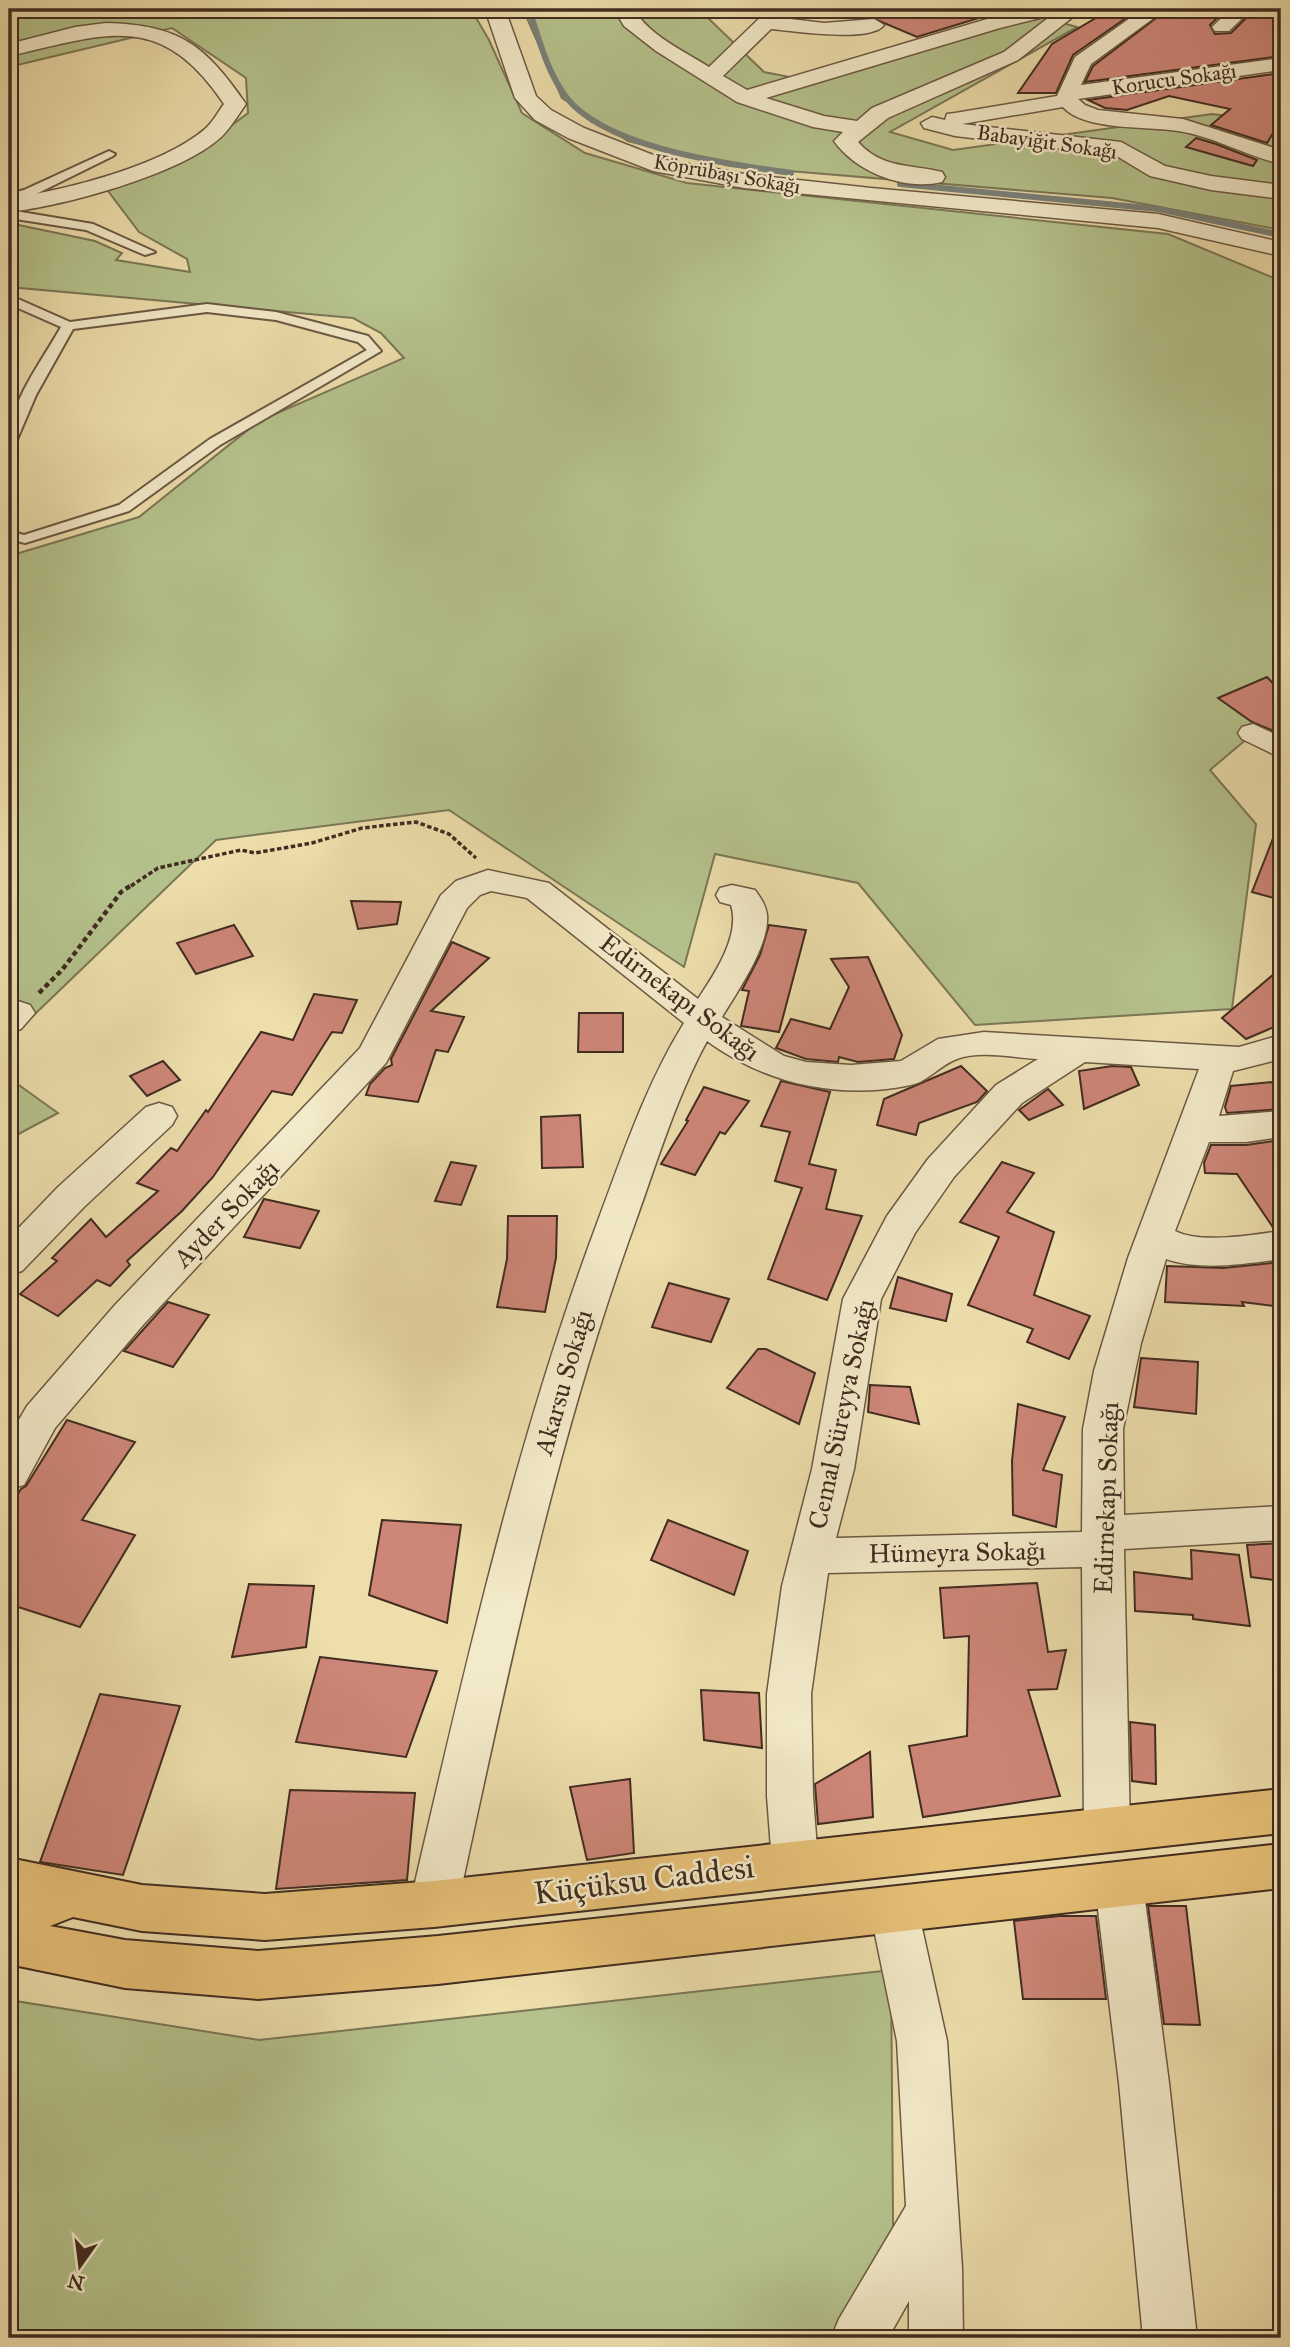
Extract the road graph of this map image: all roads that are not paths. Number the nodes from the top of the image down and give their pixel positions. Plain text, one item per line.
1 (495, 9) edge
2 (624, 9) edge
3 (1053, 9) edge
4 (1073, 9) edge
5 (1156, 9) edge
6 (1242, 9) edge
7 (773, 15) edge
8 (873, 25) dead end
9 (1222, 27) dead end
10 (9, 50) edge
11 (1281, 64) edge
12 (709, 78) junction
13 (1068, 96) junction
14 (910, 97) junction
15 (744, 98) junction
16 (932, 123) junction
17 (860, 128) junction
18 (108, 155) dead end
19 (1281, 157) edge
20 (879, 170) junction
21 (954, 178) dead end
22 (1281, 192) edge
23 (871, 195) junction
24 (9, 198) edge
25 (1151, 198) dead end
26 (9, 205) edge
27 (9, 214) edge
28 (1242, 218) dead end
29 (1281, 249) edge
30 (149, 252) dead end
31 (9, 299) edge
32 (68, 326) junction
33 (9, 442) edge
34 (9, 535) edge
35 (1253, 733) dead end
36 (1281, 750) edge
37 (732, 895) dead end
38 (430, 945) joint
39 (703, 1020) junction
40 (1281, 1047) edge
41 (1079, 1049) junction
42 (1220, 1058) junction
43 (159, 1116) dead end
44 (1281, 1124) edge
45 (1195, 1129) junction
46 (1155, 1238) junction
47 (1281, 1245) edge
48 (9, 1261) edge
49 (13, 1446) edge
50 (1281, 1523) edge
51 (1103, 1541) junction
52 (811, 1556) junction
53 (1281, 1811) edge
54 (1107, 1830) junction
55 (881, 1854) junction
56 (795, 1863) junction
57 (1281, 1866) edge
58 (9, 1881) edge
59 (1119, 1885) junction
60 (73, 1894) junction
61 (435, 1904) junction
62 (9, 1910) edge
63 (894, 1910) junction
64 (810, 1919) junction
65 (9, 1941) edge
66 (933, 2210) junction
67 (858, 2338) edge
68 (936, 2338) edge
69 (1170, 2338) edge

1 - 23 street, Köprübaşı Sokağı
2 - 12 street
3 - 15 street
4 - 14 street
5 - 13 street
6 - 9 street
7 - 8 street
7 - 12 street
10 - 26 street
11 - 13 street, Korucu Sokağı
12 - 15 street
13 - 16 street, Korucu Sokağı
13 - 19 street
14 - 16 street
14 - 17 street
15 - 17 street
16 - 22 street, Babayiğit Sokağı
17 - 20 street
18 - 24 lane
20 - 21 street
20 - 23 street
23 - 29 street, Köprübaşı Sokağı
25 - 28 street
27 - 30 lane
31 - 32 lane
32 - 33 lane
32 - 34 lane
35 - 36 street
37 - 39 street, Akarsu Sokağı
38 - 39 street, Edirnekapı Sokağı
38 - 49 street, Ayder Sokağı
39 - 41 street, Edirnekapı Sokağı
39 - 61 street, Akarsu Sokağı
40 - 42 street, Edirnekapı Sokağı
41 - 42 street, Edirnekapı Sokağı
41 - 52 street, Cemal Süreyya Sokağı
42 - 45 street, Edirnekapı Sokağı
43 - 48 street
44 - 45 street
45 - 46 street, Edirnekapı Sokağı
46 - 47 street
46 - 51 street, Edirnekapı Sokağı
50 - 51 street, Hümeyra Sokağı
51 - 52 street, Hümeyra Sokağı
51 - 54 street, Edirnekapı Sokağı
52 - 56 street, Cemal Süreyya Sokağı
53 - 54 main road, Küçüksu Caddesi
54 - 55 main road, Küçüksu Caddesi
54 - 59 main road
55 - 56 main road, Küçüksu Caddesi
55 - 63 main road
56 - 61 main road, Küçüksu Caddesi
56 - 64 main road
57 - 59 main road, Küçüksu Caddesi
58 - 60 main road, Küçüksu Caddesi
59 - 63 main road, Küçüksu Caddesi
59 - 69 street
60 - 61 main road, Küçüksu Caddesi
60 - 62 main road
63 - 64 main road, Küçüksu Caddesi
63 - 66 street
64 - 65 main road, Küçüksu Caddesi
66 - 67 street
66 - 68 street

